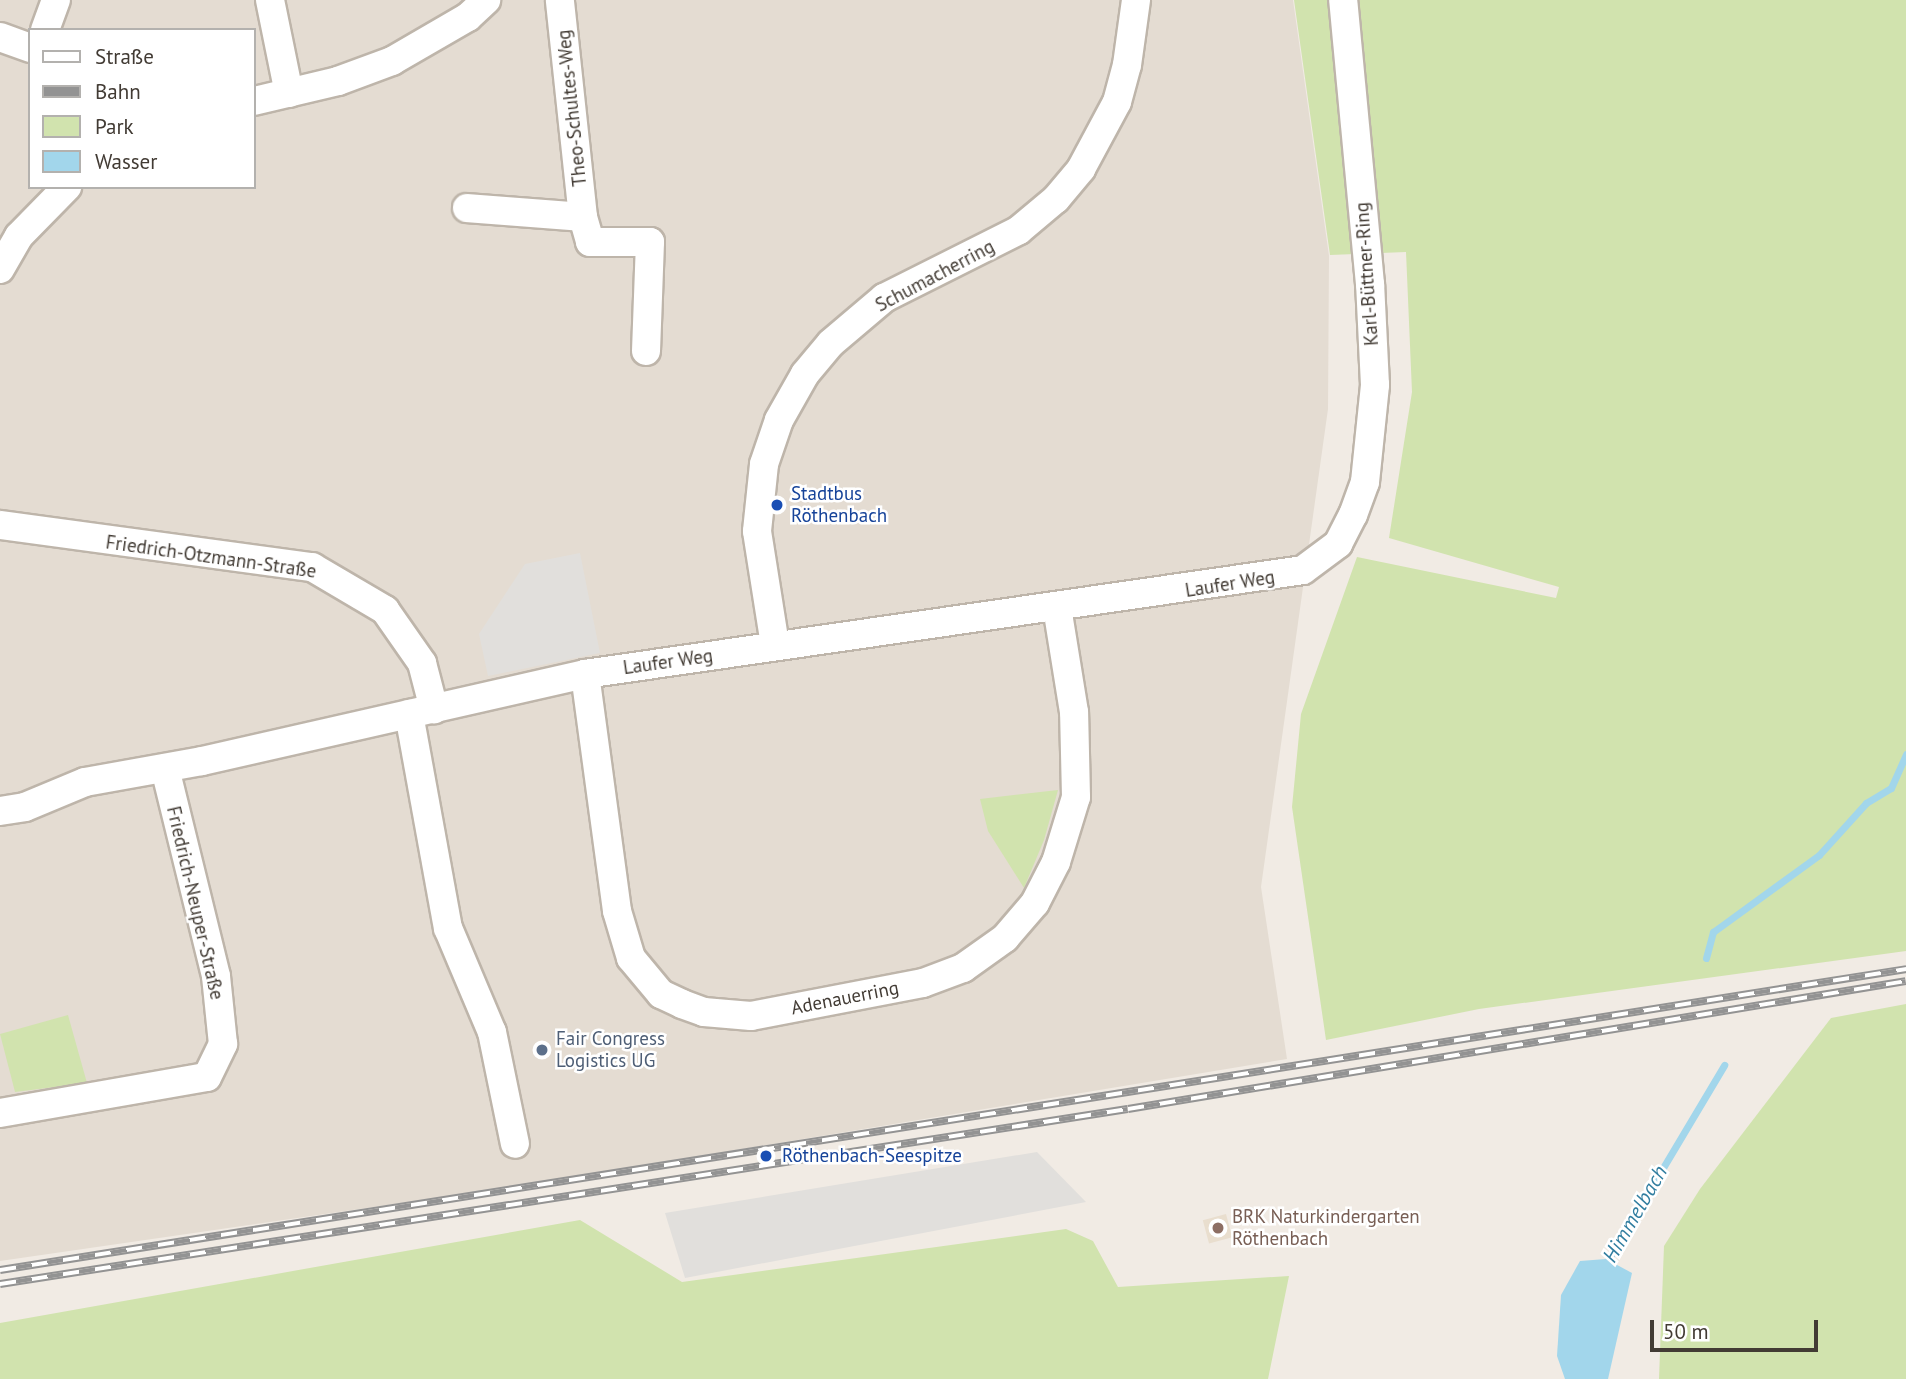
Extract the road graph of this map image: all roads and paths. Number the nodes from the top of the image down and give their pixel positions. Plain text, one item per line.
1 (56, 0) edge
2 (270, 0) edge
3 (486, 0) edge
4 (560, 0) edge
5 (1136, 0) edge
6 (1343, 0) edge
7 (46, 28) edge
8 (0, 37) edge
9 (28, 47) edge
10 (289, 93) junction
11 (256, 101) edge
12 (65, 189) edge
13 (467, 208) dead end
14 (583, 217) junction
15 (0, 269) edge
16 (646, 351) dead end
17 (0, 525) edge
18 (1338, 544) joint
19 (1057, 607) junction
20 (775, 645) junction
21 (585, 674) junction
22 (421, 711) junction
23 (164, 768) junction
24 (0, 811) edge
25 (0, 1113) edge
26 (515, 1144) dead end

1 - 7 street
2 - 10 street
3 - 10 street
4 - 14 street, Theo-Schultes-Weg
5 - 20 street, Schumacherring
6 - 18 street, Karl-Büttner-Ring
8 - 9 street
10 - 11 street
12 - 15 street
13 - 14 street, Theo-Schultes-Weg
14 - 16 street, Theo-Schultes-Weg
17 - 22 street, Friedrich-Otzmann-Straße
18 - 19 street, Laufer Weg
19 - 20 street, Laufer Weg
19 - 21 street, Adenauerring
20 - 21 street, Laufer Weg
21 - 22 street, Laufer Weg
22 - 23 street, Laufer Weg
22 - 26 street, Friedrich-Otzmann-Straße
23 - 24 street, Laufer Weg
23 - 25 street, Friedrich-Neuper-Straße

